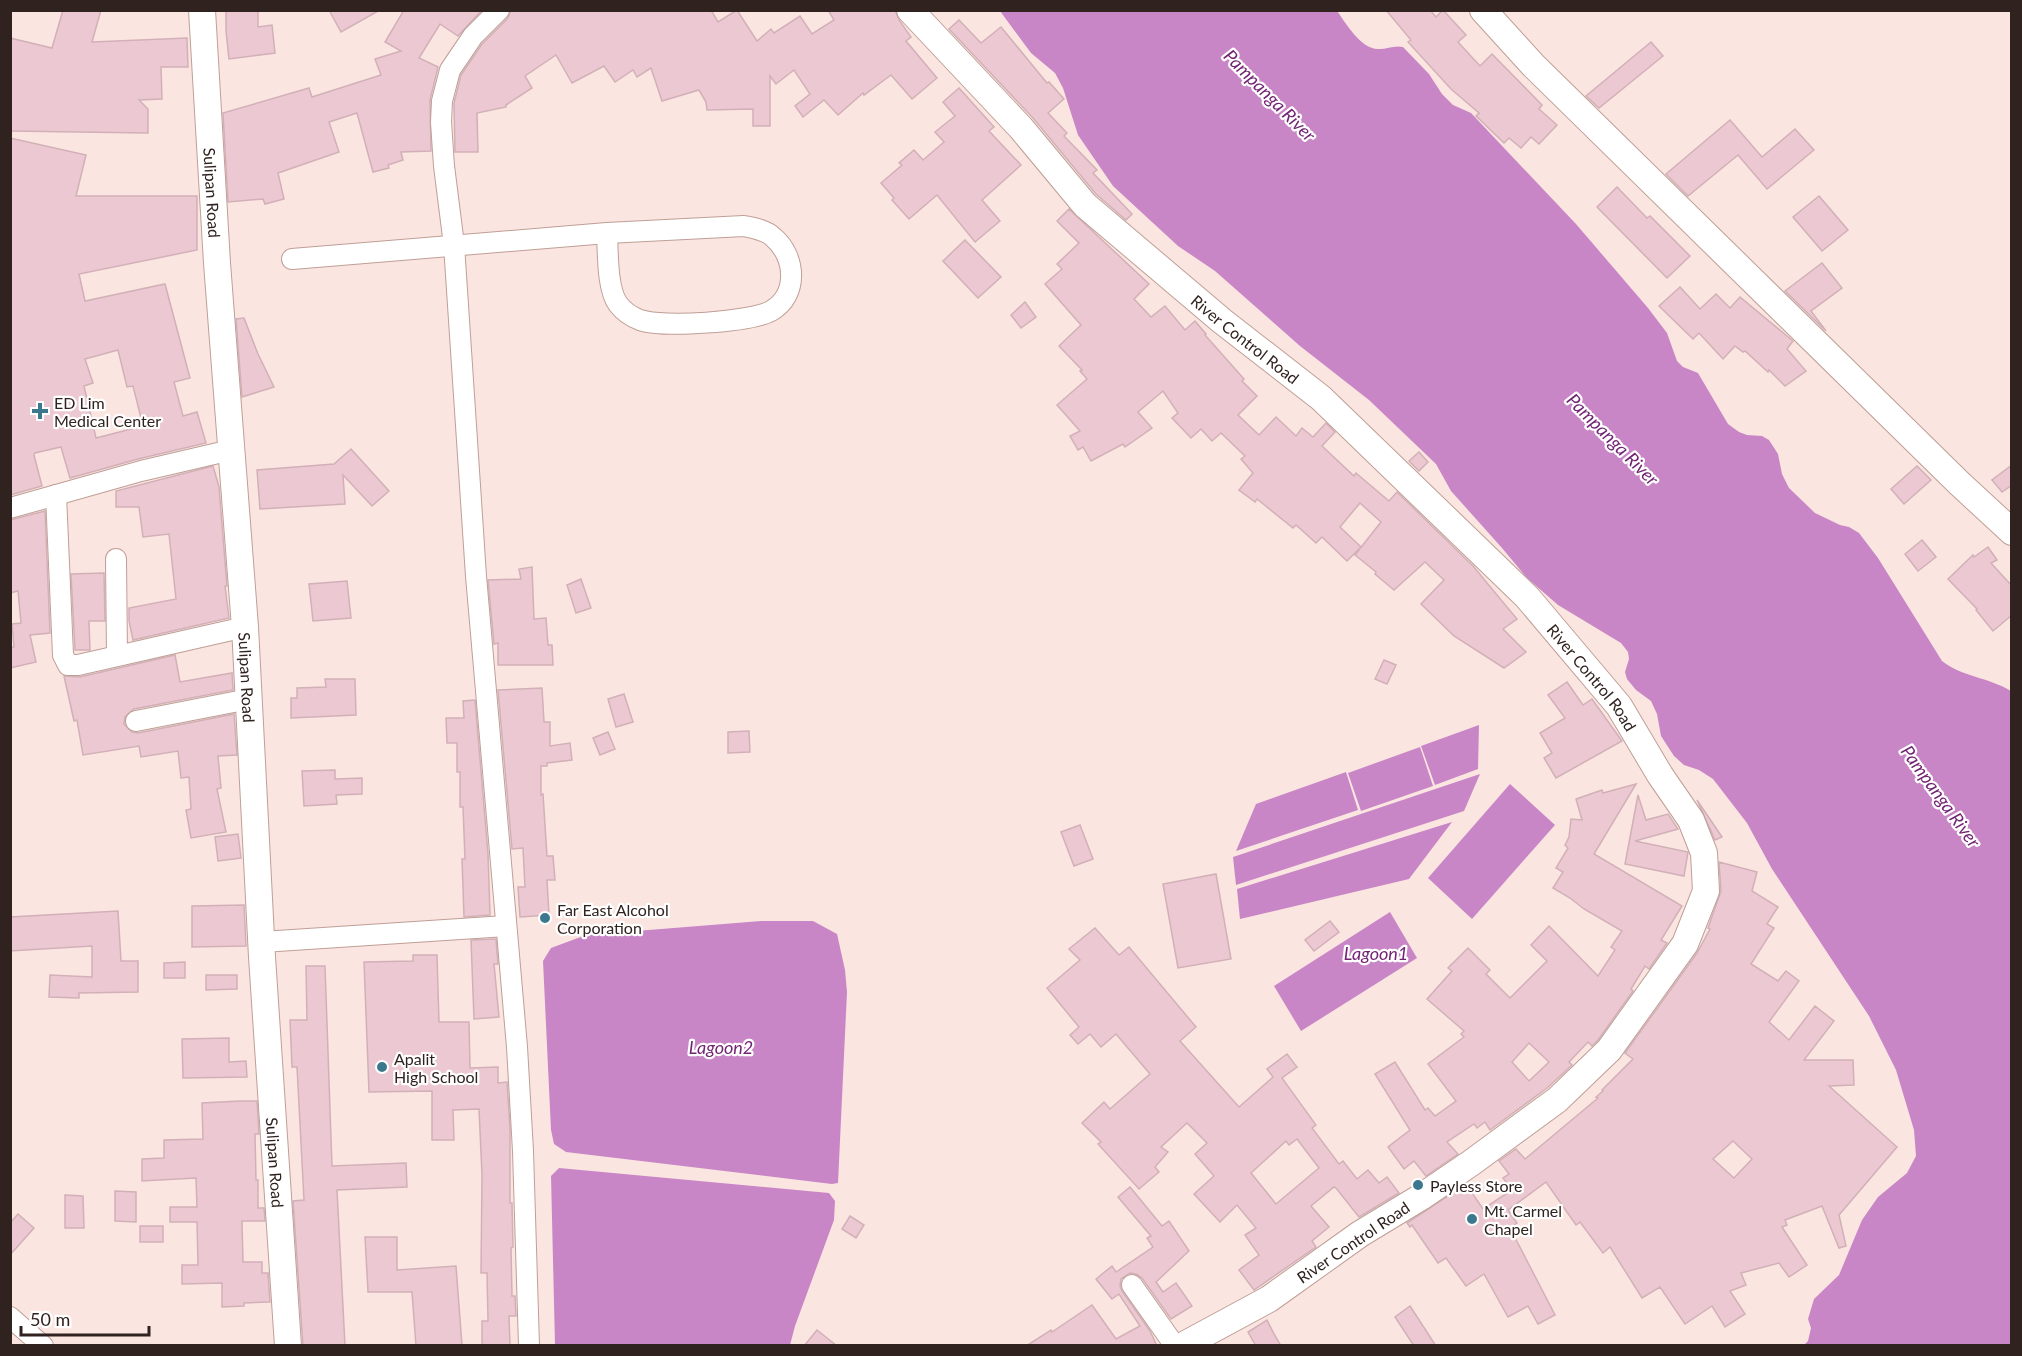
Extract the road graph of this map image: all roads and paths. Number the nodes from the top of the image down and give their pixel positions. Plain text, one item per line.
1 (202, 10) edge
2 (499, 10) edge
3 (910, 10) edge
4 (1483, 10) edge
5 (607, 233) junction
6 (454, 245) junction
7 (292, 259) dead end
8 (231, 450) junction
9 (56, 495) junction
10 (10, 508) edge
11 (2012, 532) edge
12 (116, 559) dead end
13 (245, 627) junction
14 (117, 655) junction
15 (249, 699) junction
16 (136, 721) dead end
17 (506, 926) junction
18 (262, 942) junction
19 (1132, 1285) dead end
20 (10, 1317) edge
21 (43, 1346) edge
22 (288, 1346) edge
23 (529, 1346) edge
24 (1174, 1346) edge
25 (1182, 1346) edge

1 - 8 street, Sulipan Road
2 - 6 street
3 - 25 street, River Control Road
4 - 11 street
5 - 5 street
5 - 6 street
6 - 7 street
6 - 17 street
8 - 9 street
8 - 13 street, Sulipan Road
9 - 10 street
9 - 14 street
12 - 14 street
13 - 14 street
13 - 15 street, Sulipan Road
15 - 16 street
15 - 18 street, Sulipan Road
17 - 18 street
17 - 23 street
18 - 22 street, Sulipan Road
19 - 24 street
20 - 21 street

